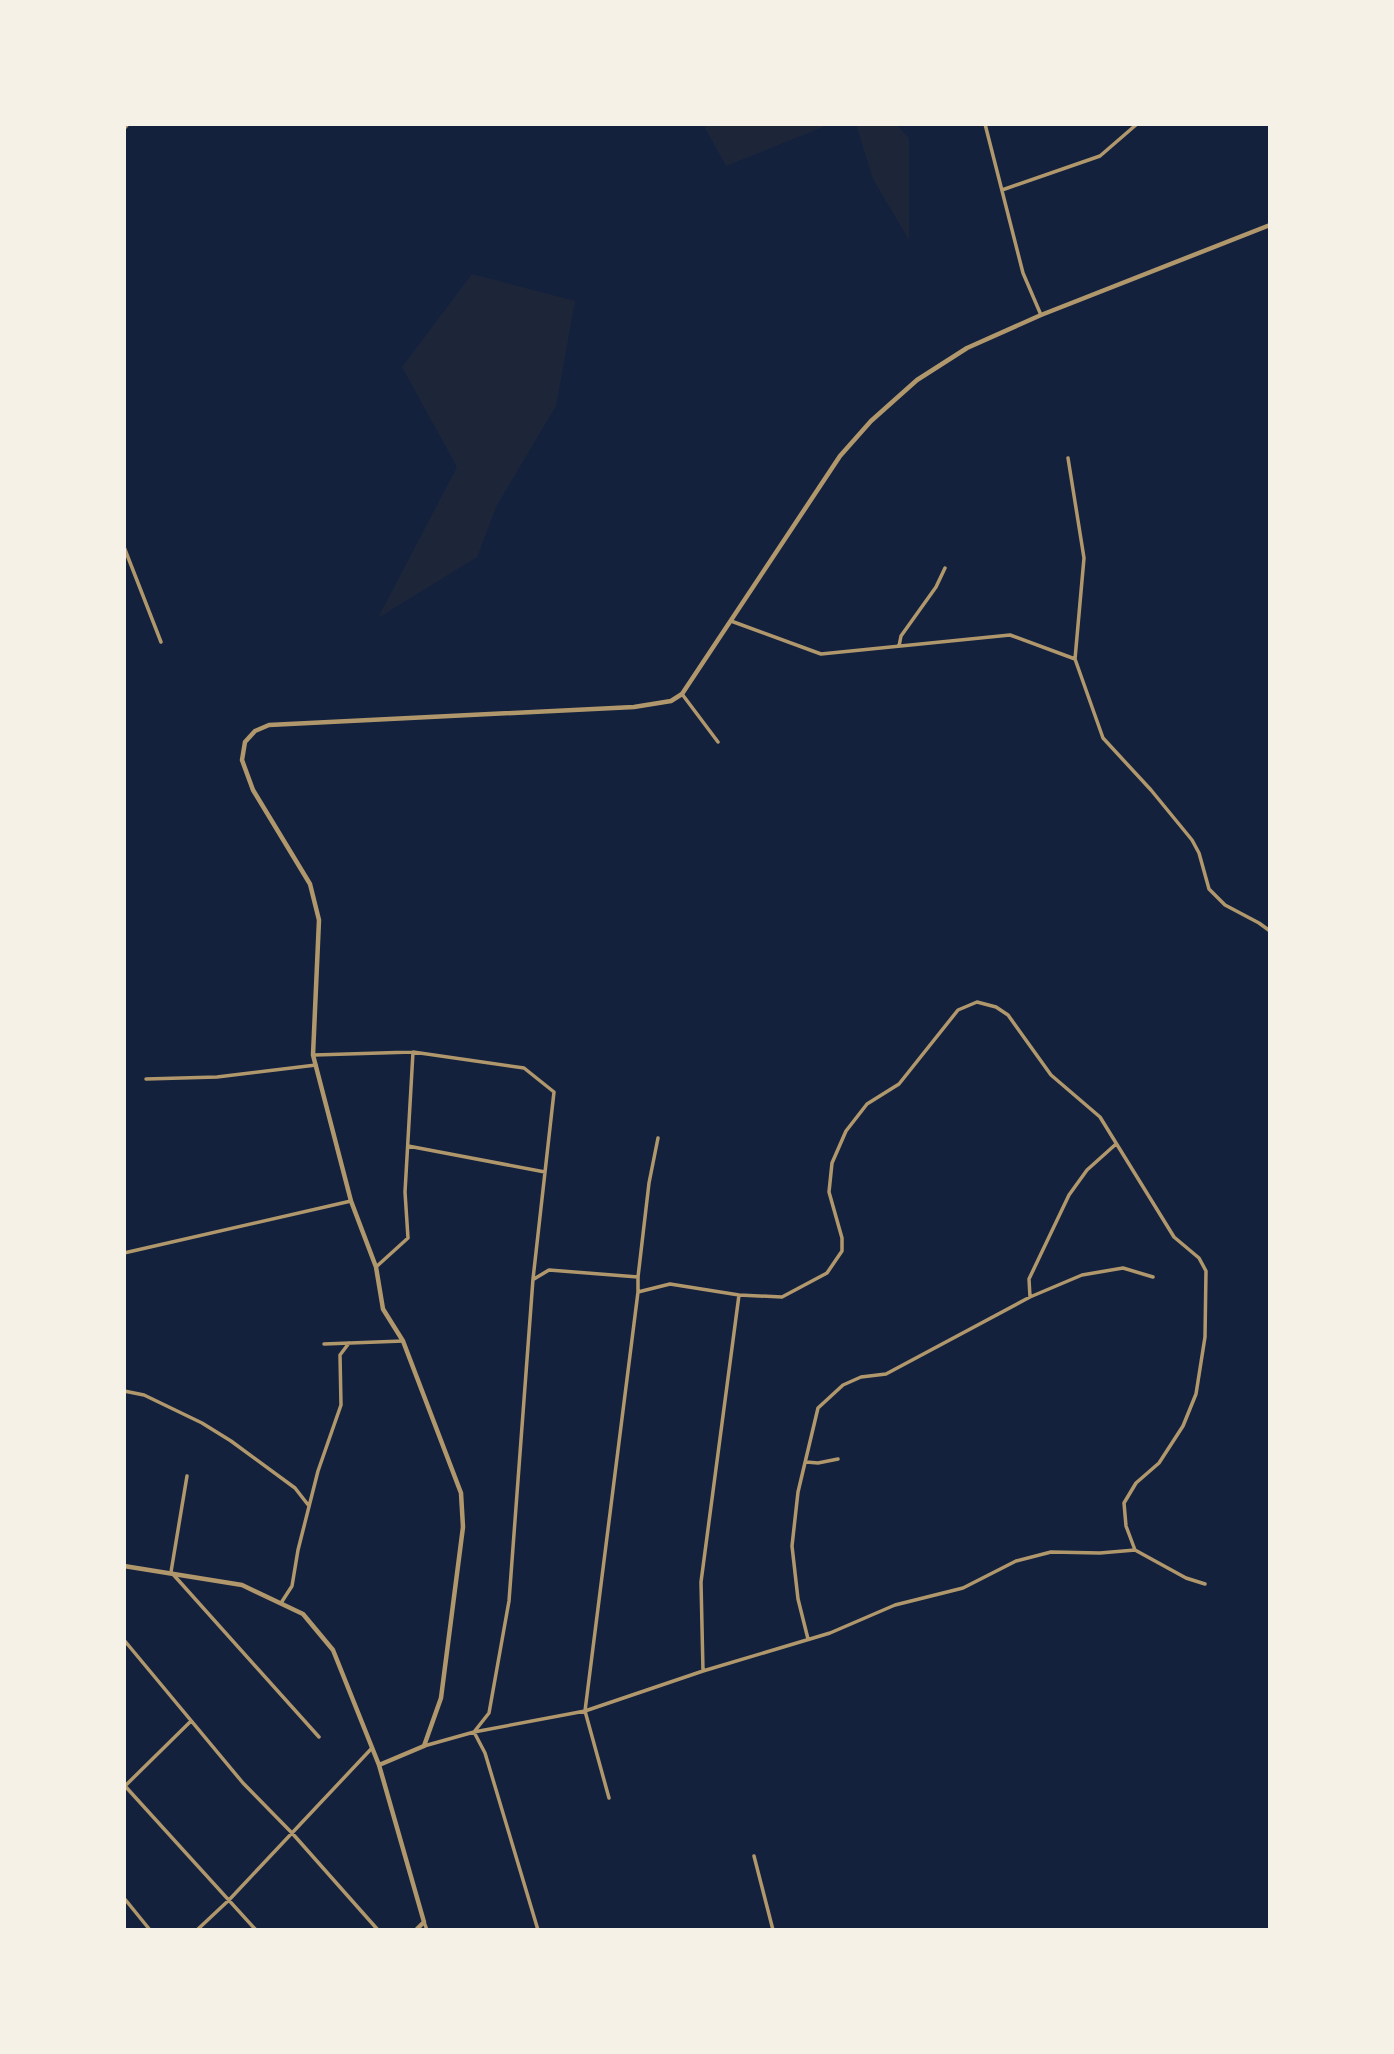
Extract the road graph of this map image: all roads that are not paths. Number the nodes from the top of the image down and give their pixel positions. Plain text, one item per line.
1 (128, 124) edge
2 (985, 124) edge
3 (1137, 124) edge
4 (124, 129) edge
5 (1002, 190) junction
6 (1270, 225) edge
7 (1041, 315) junction
8 (1068, 458) dead end
9 (124, 547) edge
10 (945, 568) dead end
11 (731, 621) junction
12 (161, 642) dead end
13 (899, 646) junction
14 (1075, 659) junction
15 (682, 694) junction
16 (718, 742) dead end
17 (1270, 932) edge
18 (413, 1052) junction
19 (313, 1055) junction
20 (316, 1065) junction
21 (146, 1079) dead end
22 (658, 1138) dead end
23 (1116, 1144) junction
24 (408, 1146) junction
25 (545, 1172) junction
26 (351, 1201) junction
27 (124, 1253) edge
28 (376, 1267) junction
29 (638, 1277) junction
30 (1153, 1277) dead end
31 (533, 1279) junction
32 (638, 1292) junction
33 (739, 1295) junction
34 (1030, 1297) junction
35 (404, 1341) junction
36 (349, 1343) junction
37 (324, 1344) dead end
38 (124, 1391) edge
39 (838, 1459) dead end
40 (806, 1462) junction
41 (187, 1476) dead end
42 (309, 1506) junction
43 (1135, 1550) junction
44 (124, 1566) edge
45 (171, 1572) junction
46 (1205, 1584) dead end
47 (281, 1603) junction
48 (808, 1639) junction
49 (124, 1640) edge
50 (703, 1671) junction
51 (585, 1711) junction
52 (191, 1721) junction
53 (474, 1732) junction
54 (319, 1737) dead end
55 (424, 1746) junction
56 (372, 1748) junction
57 (379, 1765) junction
58 (124, 1781) edge
59 (125, 1786) edge
60 (609, 1798) dead end
61 (292, 1833) junction
62 (754, 1856) dead end
63 (124, 1898) edge
64 (229, 1900) junction
65 (424, 1922) junction
66 (150, 1930) edge
67 (197, 1930) edge
68 (256, 1930) edge
69 (378, 1930) edge
70 (416, 1930) edge
71 (427, 1930) edge
72 (538, 1930) edge
73 (773, 1930) edge

1 - 4 street
2 - 5 street
3 - 5 street
5 - 7 street
6 - 7 street
7 - 11 street
8 - 14 street
9 - 12 street
10 - 13 street
11 - 13 street
11 - 15 street
13 - 14 street
14 - 17 street
15 - 16 street
15 - 19 street
18 - 19 street
18 - 24 street
18 - 25 street
19 - 20 street
20 - 21 street
20 - 26 street
22 - 29 street
23 - 33 street
23 - 34 street
23 - 43 street
24 - 25 street
24 - 28 street
25 - 31 street
26 - 27 street
26 - 28 street
28 - 35 street
29 - 31 street
29 - 32 street
30 - 34 street
31 - 53 street
32 - 33 street
32 - 51 street
33 - 50 street
34 - 40 street
35 - 36 street
35 - 55 street
36 - 37 street
36 - 42 street
38 - 42 street
39 - 40 street
40 - 48 street
41 - 45 street
42 - 47 street
43 - 46 street
43 - 48 street
44 - 45 street
45 - 47 street
45 - 54 street
47 - 56 street
48 - 50 street
49 - 52 street
50 - 51 street
51 - 53 street
51 - 60 street
52 - 59 street
52 - 61 street
53 - 55 street
53 - 72 street
55 - 57 street
56 - 57 street
56 - 61 street
57 - 65 street
58 - 59 street
59 - 64 street
61 - 64 street
61 - 69 street
62 - 73 street
63 - 66 street
64 - 67 street
64 - 68 street
65 - 70 street
65 - 71 street

